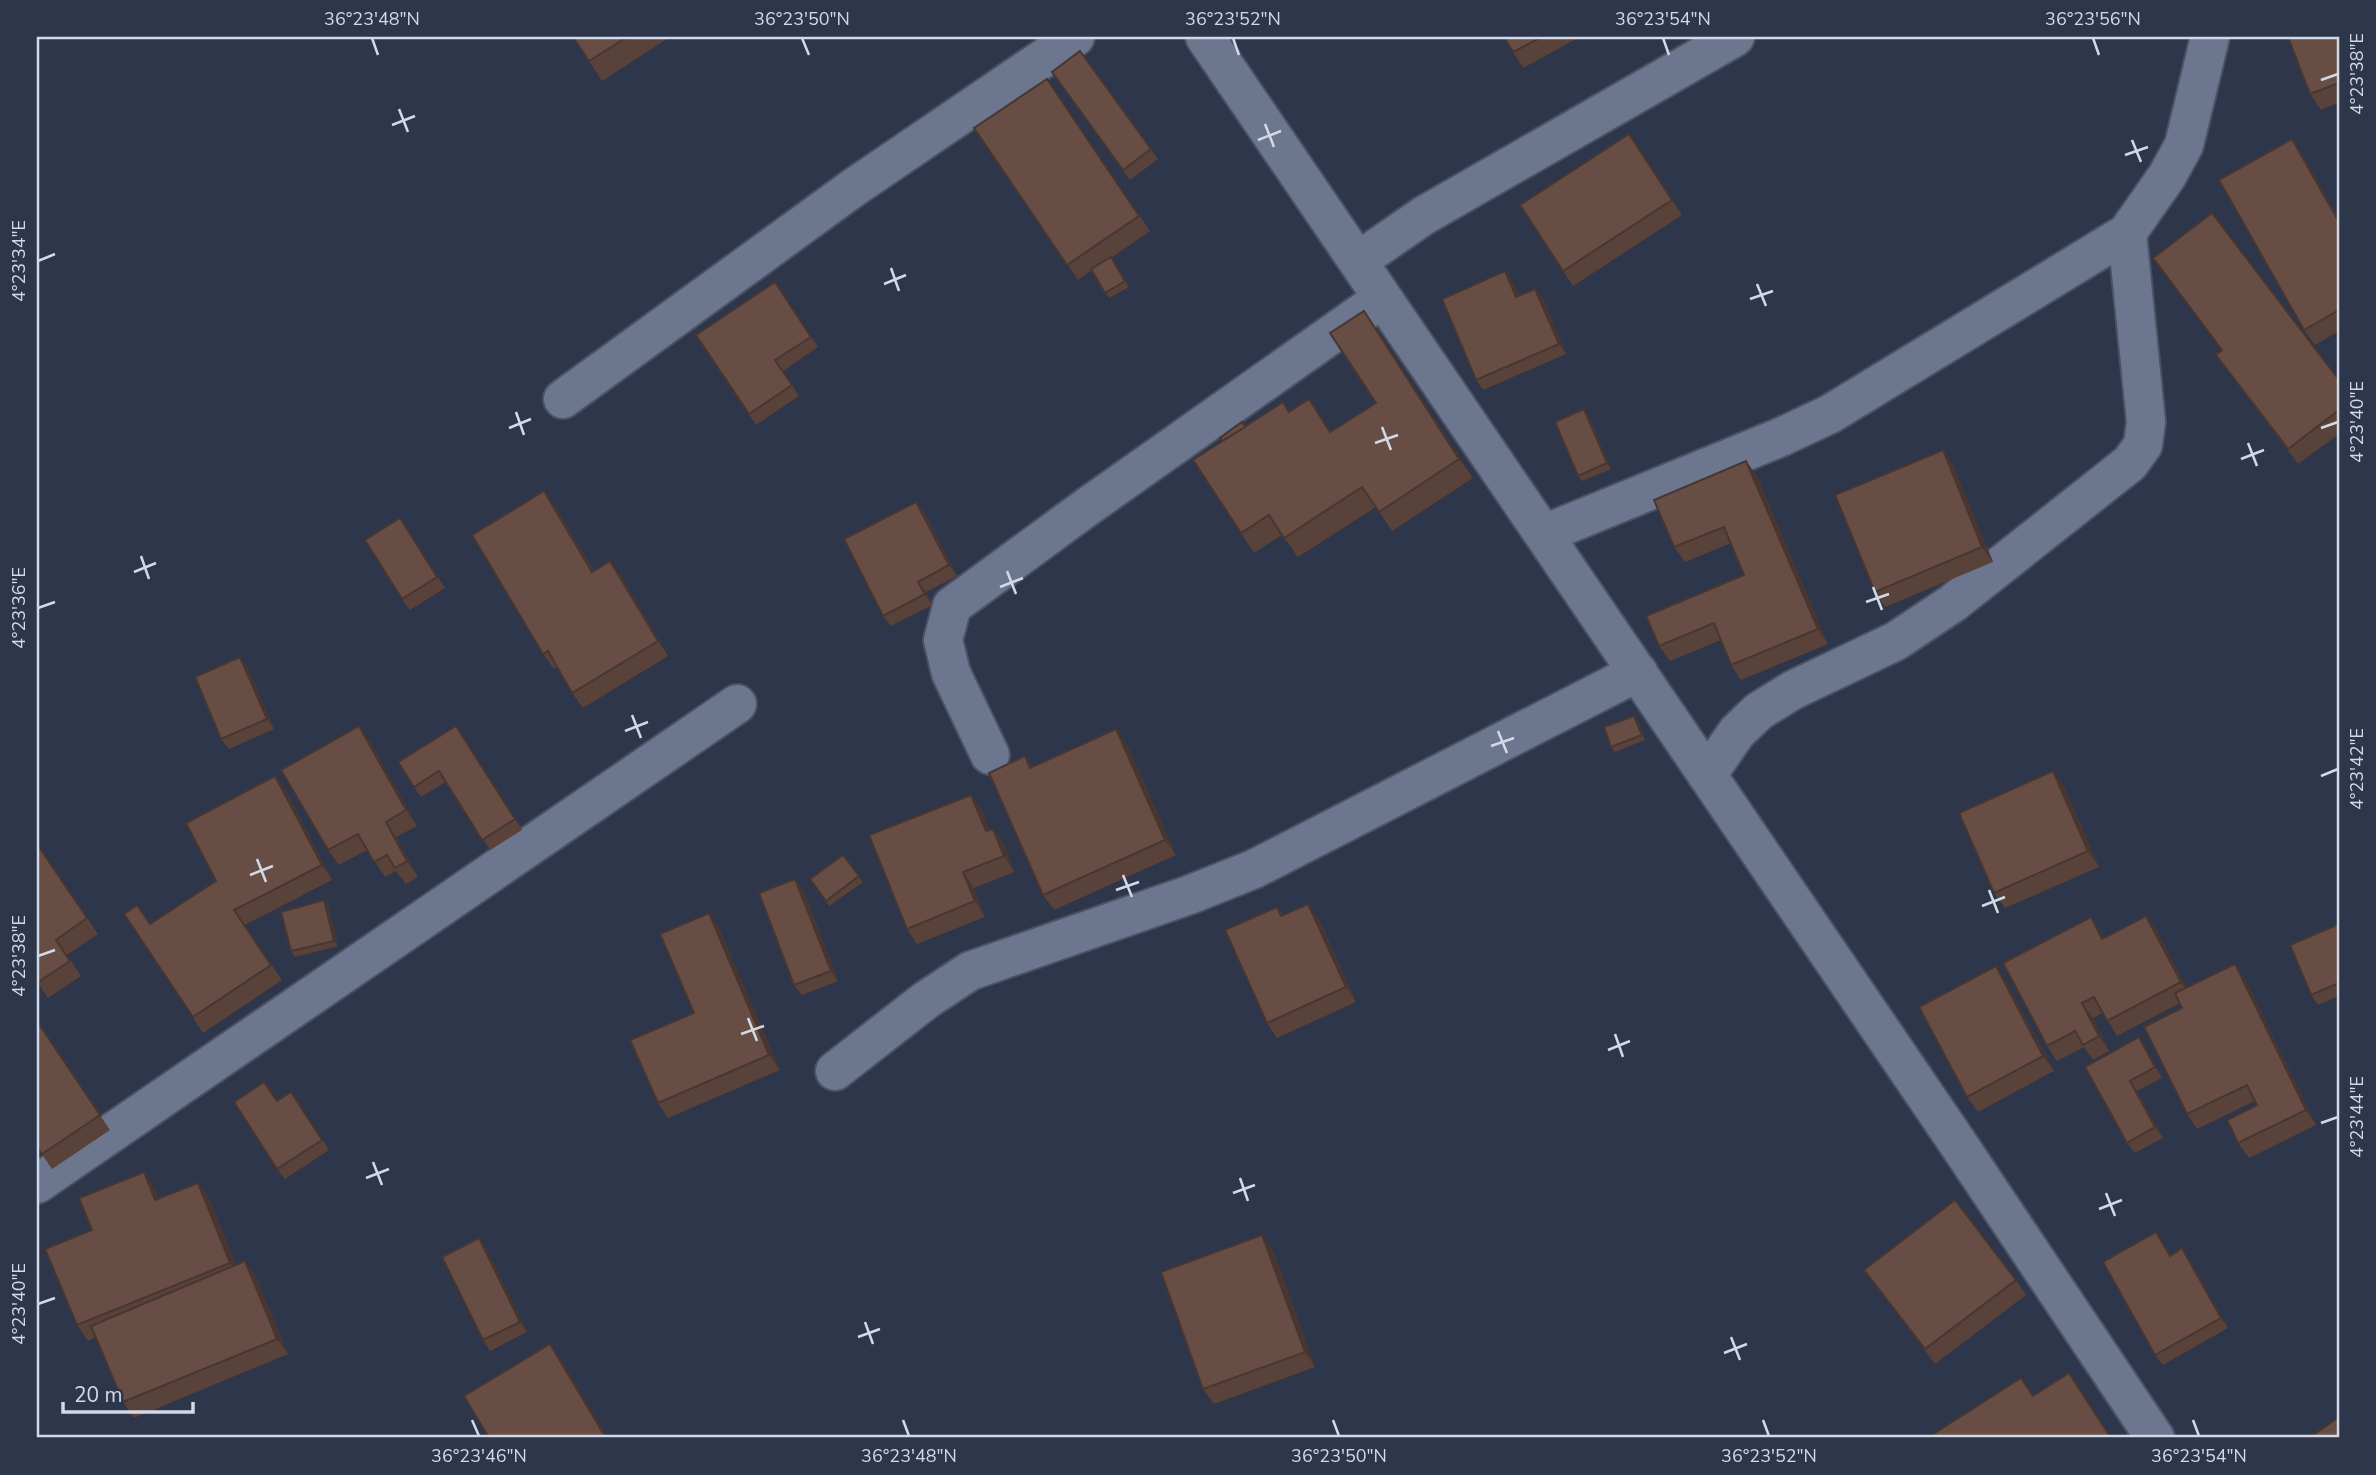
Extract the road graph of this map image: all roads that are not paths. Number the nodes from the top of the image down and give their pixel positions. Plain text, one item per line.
1 (1075, 37) edge
2 (1205, 37) edge
3 (1735, 37) edge
4 (2210, 37) edge
5 (2127, 233) junction
6 (1359, 261) junction
7 (1383, 298) junction
8 (563, 399) dead end
9 (1544, 534) junction
10 (1638, 672) junction
11 (737, 704) dead end
12 (990, 755) dead end
13 (1707, 775) junction
14 (835, 1071) dead end
15 (37, 1184) edge
16 (2155, 1438) edge

1 - 8 street
2 - 6 street
3 - 6 street
4 - 5 street
5 - 9 street
5 - 13 street
6 - 7 street
7 - 9 street
7 - 12 street
9 - 10 street
10 - 13 street
10 - 14 street
11 - 15 street
13 - 16 street

